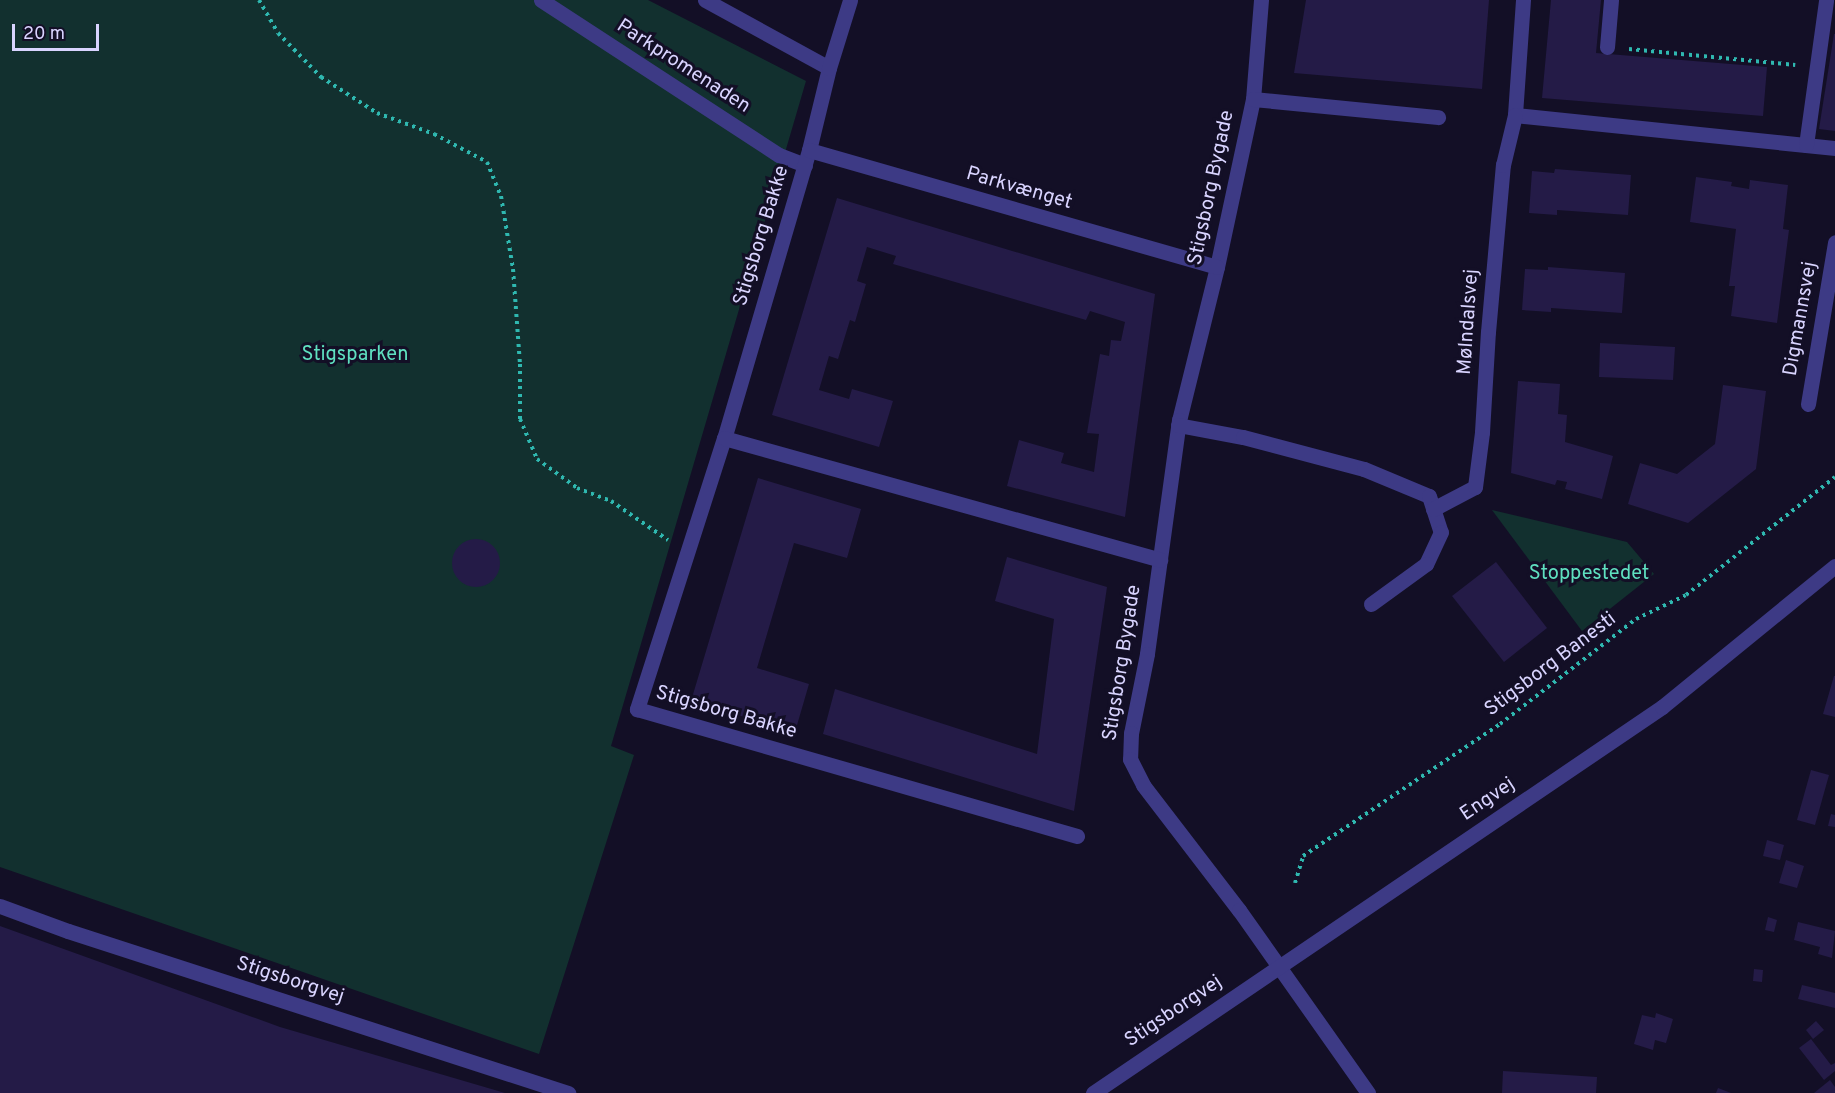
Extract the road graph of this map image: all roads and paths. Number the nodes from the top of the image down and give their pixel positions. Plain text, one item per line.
1 (259, 0) edge
2 (541, 0) edge
3 (705, 0) edge
4 (850, 0) edge
5 (1261, 0) edge
6 (1523, 0) edge
7 (1611, 0) edge
8 (1826, 0) edge
9 (1607, 47) joint
10 (1816, 67) junction
11 (830, 68) junction
12 (1253, 99) junction
13 (1515, 115) junction
14 (1438, 117) dead end
15 (1806, 145) junction
16 (1835, 148) edge
17 (807, 158) junction
18 (1835, 242) edge
19 (1216, 267) junction
20 (1808, 404) dead end
21 (1178, 425) junction
22 (724, 438) junction
23 (1835, 477) edge
24 (1433, 509) junction
25 (687, 552) junction
26 (1160, 560) junction
27 (1835, 566) edge
28 (1371, 604) dead end
29 (1077, 836) dead end
30 (1295, 883) dead end
31 (0, 906) edge
32 (1280, 968) junction
33 (568, 1093) edge
34 (1094, 1093) edge
35 (1368, 1093) edge

1 - 25 path
2 - 17 street, Parkpromenaden
3 - 11 street
4 - 11 street, Stigsborg Bakke
5 - 12 street, Stigsborg Bygade
6 - 13 street, Mølndalsvej
7 - 9 street
8 - 10 street
9 - 10 path
10 - 15 street
11 - 17 street, Stigsborg Bakke
12 - 14 street, Stigsborg Bygade
12 - 19 street, Stigsborg Bygade
13 - 15 street
13 - 24 street, Mølndalsvej
15 - 16 street
17 - 19 street, Parkvænget
17 - 22 street, Stigsborg Bakke
18 - 20 street, Digmannsvej
19 - 21 street, Stigsborg Bygade
21 - 24 street
21 - 26 street, Stigsborg Bygade
22 - 25 street, Stigsborg Bakke
22 - 26 street
23 - 30 path, Stigsborg Banesti
24 - 28 street
25 - 29 street, Stigsborg Bakke
26 - 32 street, Stigsborg Bygade
27 - 32 street, Engvej
31 - 33 street, Stigsborgvej
32 - 34 street, Stigsborgvej
32 - 35 street

